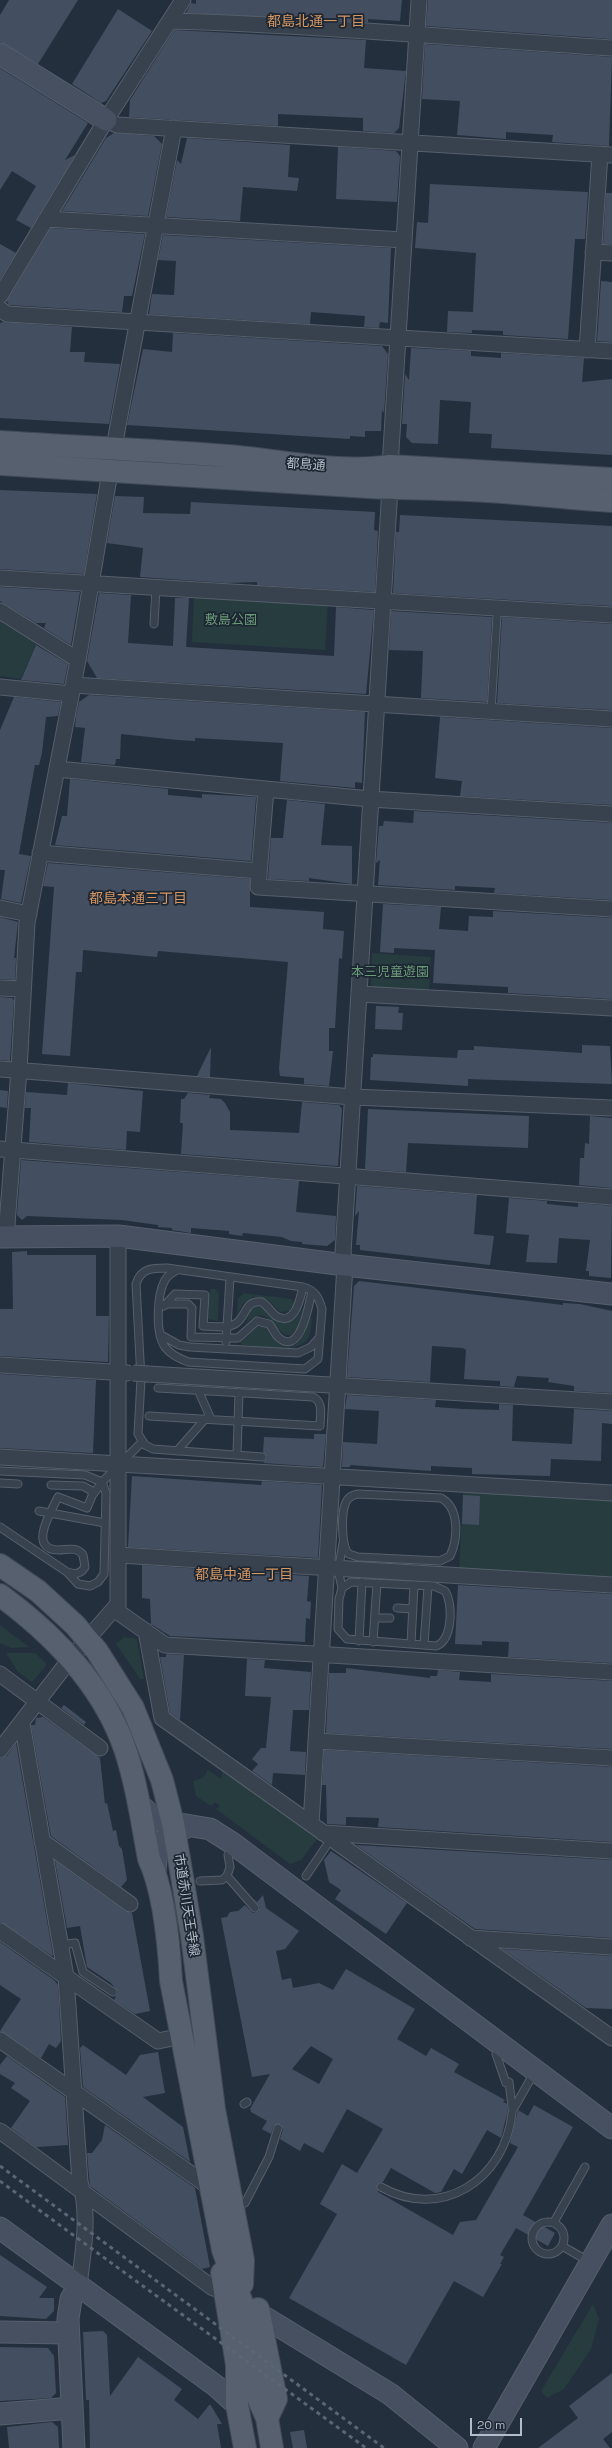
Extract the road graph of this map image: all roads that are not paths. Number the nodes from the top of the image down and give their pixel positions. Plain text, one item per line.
1 (182, 0) edge
2 (419, 0) edge
3 (170, 20) junction
4 (416, 35) junction
5 (612, 48) edge
6 (0, 54) edge
7 (106, 120) junction
8 (174, 128) junction
9 (410, 142) junction
10 (606, 154) edge
11 (46, 219) junction
12 (156, 226) junction
13 (404, 240) junction
14 (593, 252) junction
15 (612, 253) edge
16 (0, 296) edge
17 (0, 309) edge
18 (137, 322) junction
19 (398, 338) junction
20 (587, 350) junction
21 (612, 351) edge
22 (0, 442) edge
23 (114, 449) junction
24 (0, 464) edge
25 (380, 468) junction
26 (110, 471) junction
27 (612, 479) edge
28 (400, 487) junction
29 (612, 502) edge
30 (0, 578) edge
31 (90, 584) junction
32 (156, 588) junction
33 (382, 602) junction
34 (0, 611) edge
35 (612, 615) edge
36 (497, 616) dead end
37 (154, 624) dead end
38 (78, 660) junction
39 (0, 687) edge
40 (72, 690) junction
41 (376, 704) junction
42 (491, 711) junction
43 (612, 718) edge
44 (57, 769) junction
45 (266, 789) junction
46 (370, 799) junction
47 (612, 814) edge
48 (40, 853) junction
49 (259, 871) junction
50 (365, 894) junction
51 (0, 908) edge
52 (612, 909) edge
53 (29, 914) junction
54 (0, 988) edge
55 (23, 989) junction
56 (359, 994) junction
57 (612, 1008) edge
58 (0, 1069) edge
59 (19, 1070) junction
60 (353, 1097) junction
61 (612, 1108) edge
62 (6, 1149) edge
63 (348, 1177) junction
64 (612, 1197) edge
65 (118, 1236) junction
66 (3, 1237) edge
67 (345, 1265) junction
68 (177, 1270) junction
69 (230, 1278) junction
70 (303, 1287) junction
71 (312, 1291) junction
72 (612, 1294) edge
73 (164, 1304) junction
74 (159, 1314) junction
75 (227, 1327) junction
76 (160, 1335) junction
77 (320, 1336) junction
78 (226, 1338) junction
79 (226, 1349) junction
80 (0, 1365) edge
81 (125, 1373) junction
82 (338, 1386) junction
83 (158, 1388) dead end
84 (198, 1390) junction
85 (239, 1392) junction
86 (612, 1402) edge
87 (149, 1416) dead end
88 (208, 1419) junction
89 (238, 1421) junction
90 (142, 1442) junction
91 (177, 1451) junction
92 (237, 1454) junction
93 (0, 1457) edge
94 (262, 1457) dead end
95 (118, 1464) junction
96 (0, 1471) edge
97 (332, 1476) junction
98 (102, 1482) junction
99 (0, 1483) edge
100 (18, 1484) dead end
101 (612, 1493) edge
102 (92, 1496) junction
103 (58, 1497) junction
104 (39, 1511) dead end
105 (50, 1513) junction
106 (106, 1523) junction
107 (0, 1528) edge
108 (343, 1542) junction
109 (119, 1555) junction
110 (0, 1565) edge
111 (335, 1570) junction
112 (67, 1572) junction
113 (362, 1582) junction
114 (377, 1583) junction
115 (414, 1585) junction
116 (612, 1585) edge
117 (428, 1586) junction
118 (342, 1588) junction
119 (0, 1595) edge
120 (118, 1608) junction
121 (397, 1608) dead end
122 (413, 1609) junction
123 (375, 1618) junction
124 (390, 1618) dead end
125 (146, 1631) junction
126 (87, 1639) junction
127 (359, 1642) junction
128 (373, 1642) junction
129 (411, 1644) junction
130 (424, 1645) junction
131 (322, 1654) junction
132 (71, 1658) junction
133 (612, 1672) edge
134 (0, 1674) edge
135 (36, 1702) junction
136 (22, 1723) junction
137 (316, 1741) junction
138 (100, 1748) dead end
139 (0, 1750) edge
140 (612, 1758) edge
141 (138, 1804) junction
142 (180, 1827) junction
143 (322, 1832) junction
144 (42, 1841) junction
145 (612, 1851) edge
146 (228, 1855) dead end
147 (155, 1872) junction
148 (227, 1876) junction
149 (306, 1876) dead end
150 (200, 1881) dead end
151 (130, 1904) dead end
152 (255, 1908) dead end
153 (0, 1931) edge
154 (470, 1938) junction
155 (60, 1945) junction
156 (612, 1947) edge
157 (66, 1977) junction
158 (113, 1992) dead end
159 (182, 2036) junction
160 (612, 2038) edge
161 (0, 2040) edge
162 (496, 2054) dead end
163 (530, 2080) dead end
164 (74, 2091) junction
165 (512, 2109) junction
166 (278, 2128) dead end
167 (612, 2128) edge
168 (0, 2131) edge
169 (585, 2167) dead end
170 (381, 2187) dead end
171 (211, 2188) junction
172 (84, 2194) junction
173 (232, 2206) junction
174 (554, 2222) junction
175 (612, 2225) edge
176 (0, 2228) edge
177 (562, 2246) junction
178 (223, 2250) junction
179 (590, 2262) junction
180 (78, 2285) junction
181 (223, 2289) junction
182 (250, 2308) junction
183 (0, 2332) edge
184 (68, 2333) junction
185 (237, 2405) junction
186 (72, 2408) junction
187 (0, 2414) edge
188 (74, 2448) edge
189 (245, 2448) edge
190 (272, 2448) edge
191 (457, 2448) edge
192 (484, 2448) edge

1 - 3 street
2 - 4 street
3 - 4 street
3 - 7 street
4 - 5 street
4 - 9 street
6 - 7 street
7 - 8 street
7 - 11 street
8 - 9 street
8 - 12 street
9 - 10 street
9 - 13 street
10 - 14 street
11 - 12 street
11 - 16 street
12 - 13 street
12 - 18 street
13 - 19 street
14 - 15 street
14 - 20 street
17 - 18 street
18 - 19 street
18 - 23 street
19 - 20 street
19 - 25 street
20 - 21 street
22 - 23 main road, 都島通
23 - 25 main road, 都島通
23 - 26 street
24 - 26 main road, 都島通
25 - 27 main road, 都島通
25 - 28 street
25 - 28 street
26 - 28 main road, 都島通
26 - 31 street
28 - 29 main road, 都島通
28 - 33 street
30 - 31 street
31 - 32 street
31 - 38 street
32 - 33 street
32 - 37 lane
33 - 35 street
33 - 41 street
34 - 38 street
36 - 42 lane
38 - 40 street
39 - 40 street
40 - 41 street
40 - 44 street
41 - 42 street
41 - 46 street
42 - 43 street
44 - 45 street
44 - 48 street
45 - 46 street
45 - 49 street
46 - 47 street
46 - 50 street
48 - 49 street
48 - 53 street
49 - 50 street
50 - 52 street
50 - 56 street
51 - 53 street
53 - 55 street
54 - 55 street
55 - 59 street
56 - 57 street
56 - 60 street
58 - 59 street
59 - 60 street
59 - 62 street
60 - 61 street
60 - 63 street
62 - 63 street
62 - 66 street
63 - 64 street
63 - 67 street
65 - 66 street
65 - 67 street
65 - 81 street
67 - 72 street
67 - 82 street
68 - 69 lane
68 - 74 lane
68 - 90 lane
69 - 70 lane
69 - 75 lane
70 - 71 lane
70 - 75 lane
71 - 77 lane
71 - 78 lane
73 - 74 lane
73 - 75 lane
73 - 78 lane
74 - 76 lane
75 - 78 lane
76 - 77 lane
76 - 79 lane
77 - 79 lane
78 - 79 lane
80 - 81 street
81 - 82 street, bridge
81 - 95 street
82 - 86 street
82 - 97 street
83 - 84 lane
84 - 85 lane
84 - 88 lane
85 - 89 lane
85 - 89 lane
87 - 88 lane
88 - 89 lane
88 - 91 lane
89 - 92 lane
90 - 91 lane
90 - 95 lane
91 - 92 lane
92 - 94 lane
93 - 95 street
95 - 97 street
95 - 98 lane
95 - 109 street
96 - 98 lane
97 - 101 street
97 - 111 street
98 - 102 lane
98 - 106 lane
99 - 100 lane
102 - 103 lane
102 - 103 lane
103 - 105 lane
104 - 105 lane
105 - 106 lane
105 - 112 lane
106 - 112 lane
107 - 112 lane
108 - 108 lane
108 - 111 lane
109 - 111 street
109 - 120 street
110 - 126 main road, 市道赤川天王寺線
111 - 116 street
111 - 118 lane
111 - 131 street
113 - 114 lane
113 - 118 lane
113 - 127 lane
114 - 115 lane
114 - 123 lane
115 - 117 lane
115 - 122 lane
117 - 130 lane
117 - 130 lane
118 - 127 lane
119 - 132 main road, 市道赤川天王寺線
120 - 125 street
120 - 126 street
121 - 122 lane
122 - 129 lane
123 - 124 lane
123 - 128 lane
125 - 131 street
125 - 143 street
126 - 132 street
126 - 142 main road, 市道赤川天王寺線
127 - 128 lane
128 - 129 lane
129 - 130 lane
131 - 133 street
131 - 137 street
132 - 135 street
132 - 141 main road, 市道赤川天王寺線
134 - 135 street
135 - 136 street
135 - 138 street
136 - 139 street
136 - 144 street
137 - 140 street
137 - 143 street
141 - 142 street
141 - 147 main road, 市道赤川天王寺線
142 - 147 street
142 - 167 street
142 - 173 main road, 市道赤川天王寺線
143 - 145 street
143 - 149 lane
143 - 154 street
144 - 151 street
144 - 155 street
146 - 148 lane
147 - 159 main road, 市道赤川天王寺線
148 - 150 lane
148 - 152 lane
153 - 157 street
154 - 156 street
154 - 160 street
155 - 157 street
155 - 158 lane
157 - 159 street
157 - 164 street
159 - 171 main road, 市道赤川天王寺線
161 - 164 street
162 - 165 lane
163 - 165 lane
164 - 171 street
164 - 172 street
165 - 170 lane
166 - 173 lane
168 - 172 street
169 - 174 lane
171 - 178 main road, 市道赤川天王寺線
172 - 180 street
172 - 181 street
173 - 182 main road, 市道赤川天王寺線
174 - 177 lane
174 - 177 lane
175 - 179 street
176 - 180 street
177 - 179 lane
178 - 181 main road
178 - 182 main road, 市道赤川天王寺線
179 - 192 street
180 - 184 street
180 - 185 street
181 - 185 main road
182 - 190 main road
182 - 191 street
183 - 184 street
184 - 186 street
185 - 189 main road
186 - 187 street
186 - 188 street

